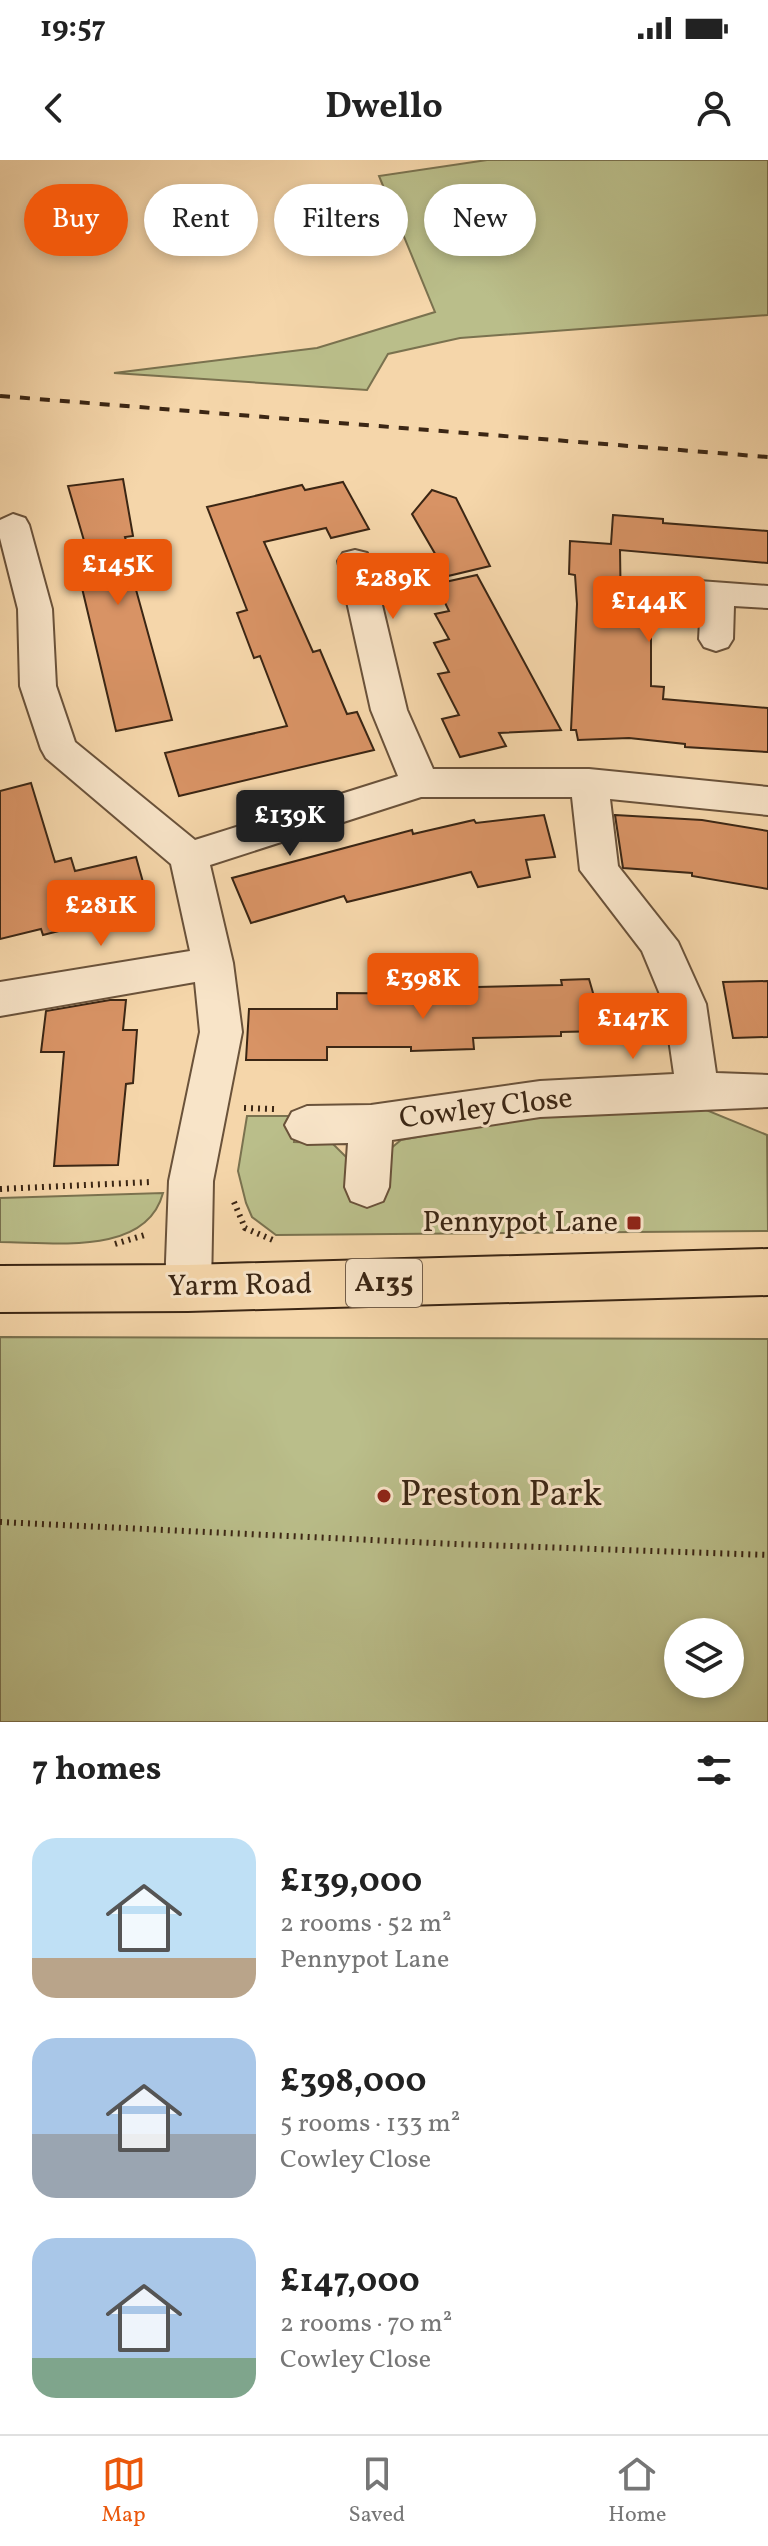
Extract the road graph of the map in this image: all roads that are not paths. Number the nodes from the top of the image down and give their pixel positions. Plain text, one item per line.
1 (13, 525) dead end
2 (355, 561) dead end
3 (15, 580) edge
4 (415, 589) dead end
5 (658, 589) dead end
6 (718, 593) junction
7 (362, 596) junction
8 (768, 597) edge
9 (716, 639) dead end
10 (420, 783) junction
11 (589, 783) junction
12 (768, 801) edge
13 (189, 857) junction
14 (213, 963) junction
15 (0, 999) edge
16 (698, 1091) junction
17 (763, 1091) dead end
18 (371, 1124) junction
19 (307, 1125) road end
20 (367, 1187) dead end
21 (768, 1272) edge
22 (188, 1288) junction
23 (0, 1289) edge

1 - 3 street
2 - 7 street
3 - 13 street
4 - 7 street
5 - 6 street
6 - 8 street
6 - 9 street
7 - 10 street
10 - 11 street
10 - 13 street
11 - 12 street
11 - 16 street
13 - 14 street
14 - 15 street
14 - 22 street
16 - 17 street, Cowley Close
16 - 18 street, Cowley Close
18 - 19 street, Cowley Close
18 - 20 street, Cowley Close
21 - 22 main road, Yarm Road / A135
22 - 23 main road, Yarm Road / A135

